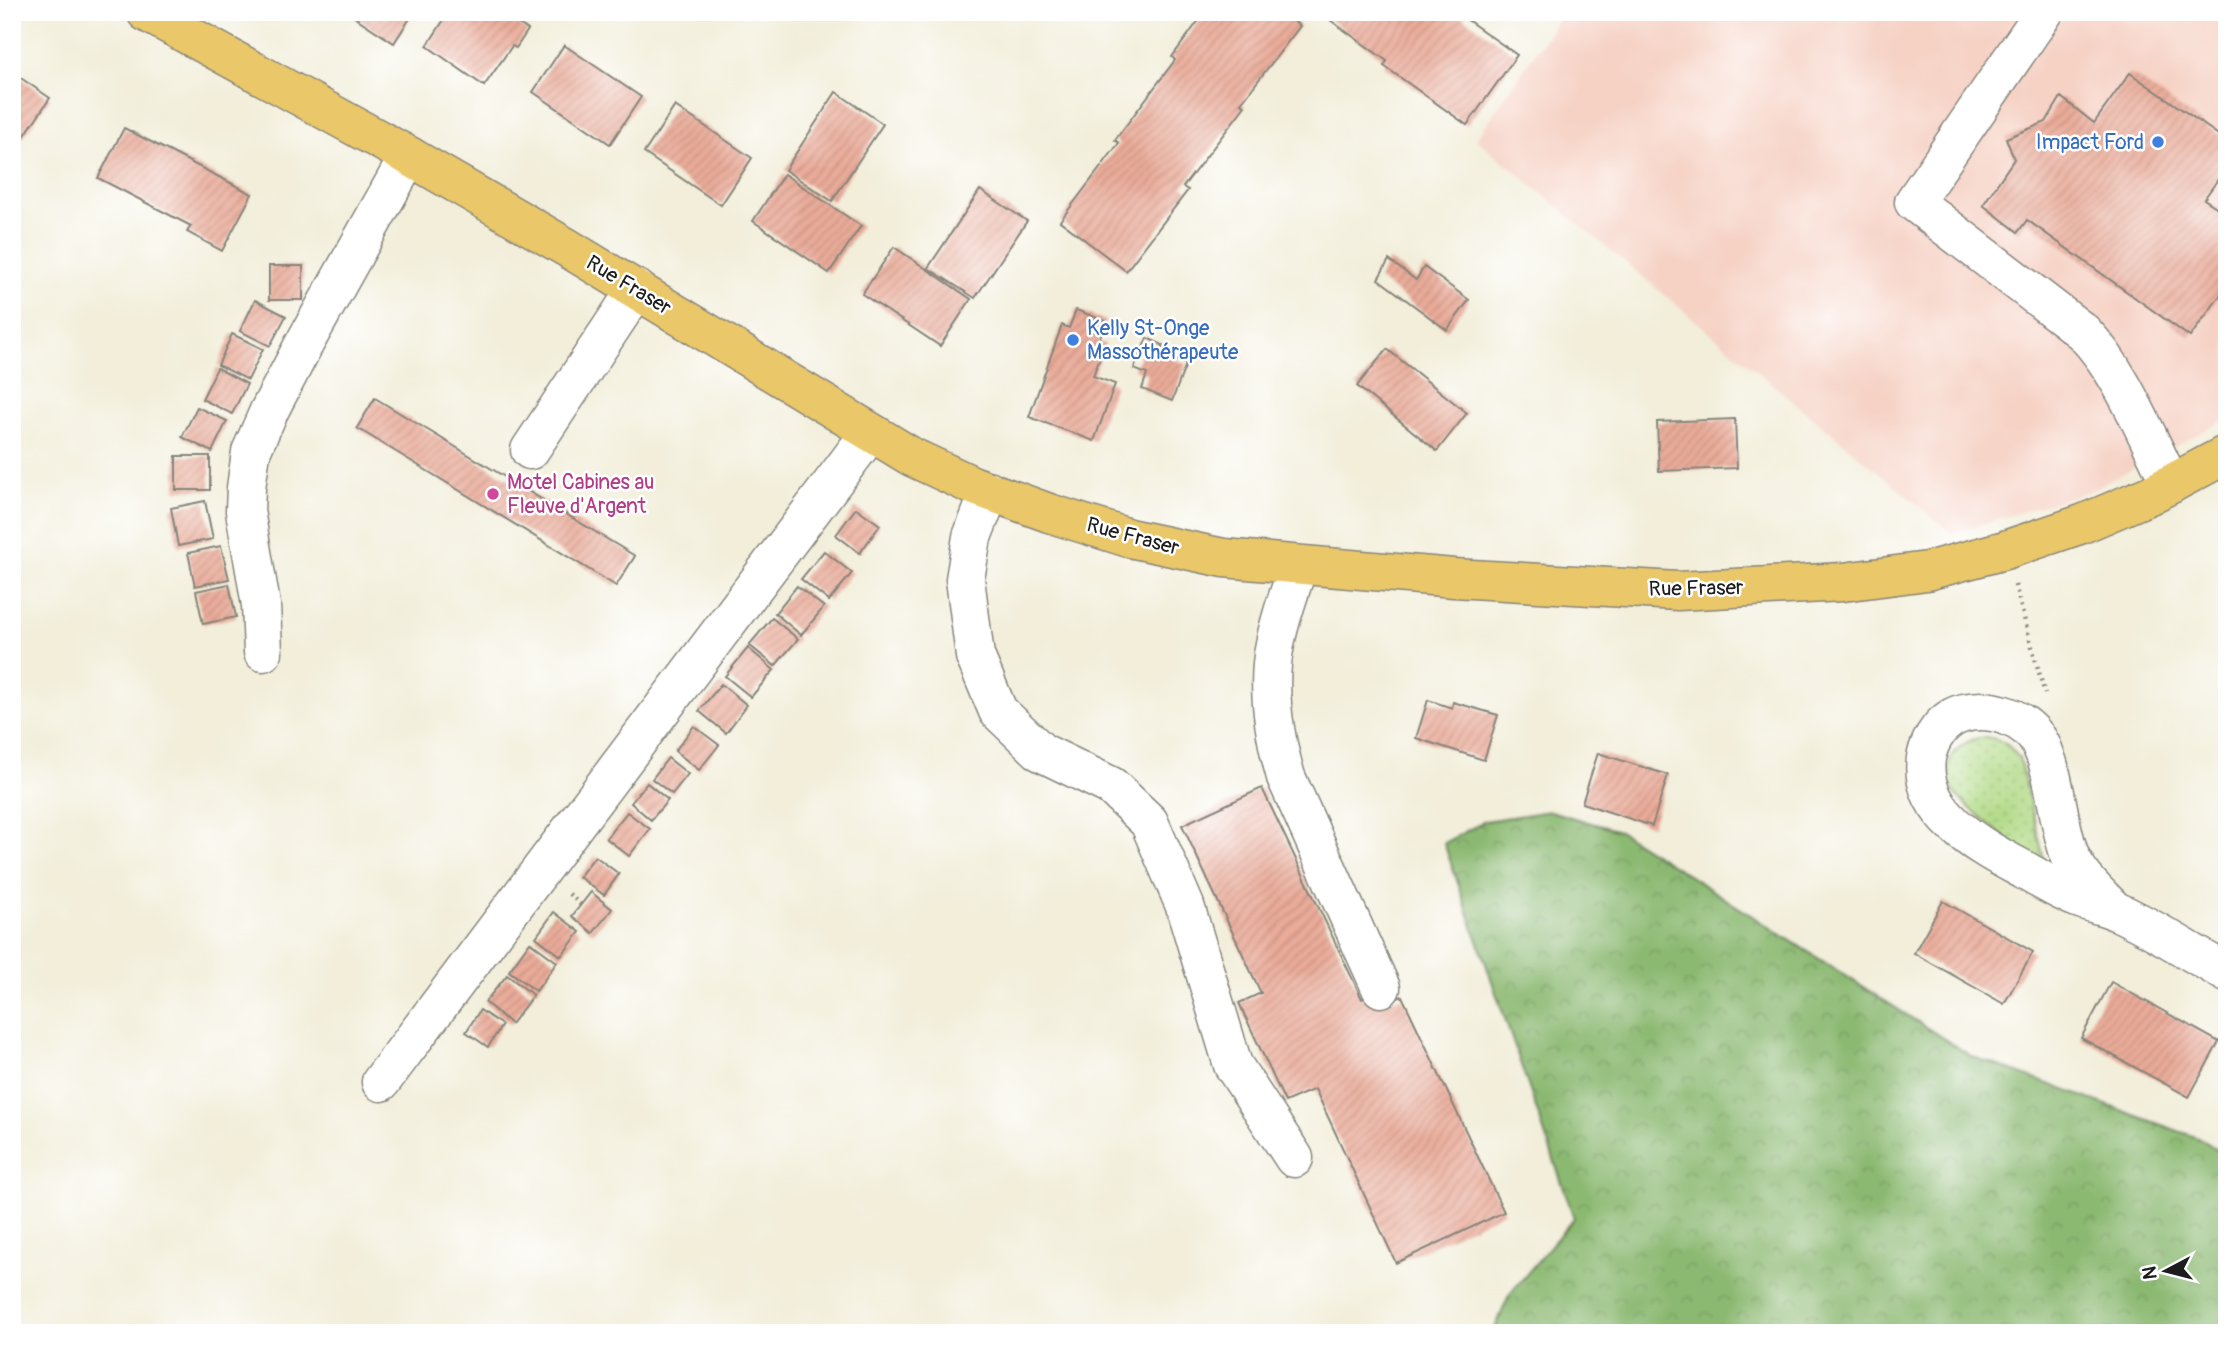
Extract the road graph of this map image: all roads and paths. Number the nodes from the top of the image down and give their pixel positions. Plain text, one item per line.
1 (146, 12) edge
2 (2045, 12) edge
3 (409, 156) junction
4 (637, 289) junction
5 (870, 433) junction
6 (530, 450) dead end
7 (2227, 454) edge
8 (2171, 484) junction
9 (990, 491) junction
10 (2006, 550) junction
11 (1298, 566) junction
12 (263, 652) dead end
13 (2040, 744) junction
14 (2115, 911) junction
15 (2227, 973) edge
16 (1381, 988) dead end
17 (381, 1082) dead end
18 (1294, 1158) dead end

1 - 3 main road, Rue Fraser
2 - 8 street
3 - 4 main road, Rue Fraser
3 - 12 street
4 - 5 main road, Rue Fraser
4 - 6 street
5 - 9 main road, Rue Fraser
5 - 17 street
7 - 8 main road, Rue Fraser
8 - 10 main road, Rue Fraser
9 - 11 main road, Rue Fraser
9 - 18 street
10 - 11 main road, Rue Fraser
10 - 13 path
11 - 16 street
13 - 14 street
13 - 14 street
14 - 15 street

